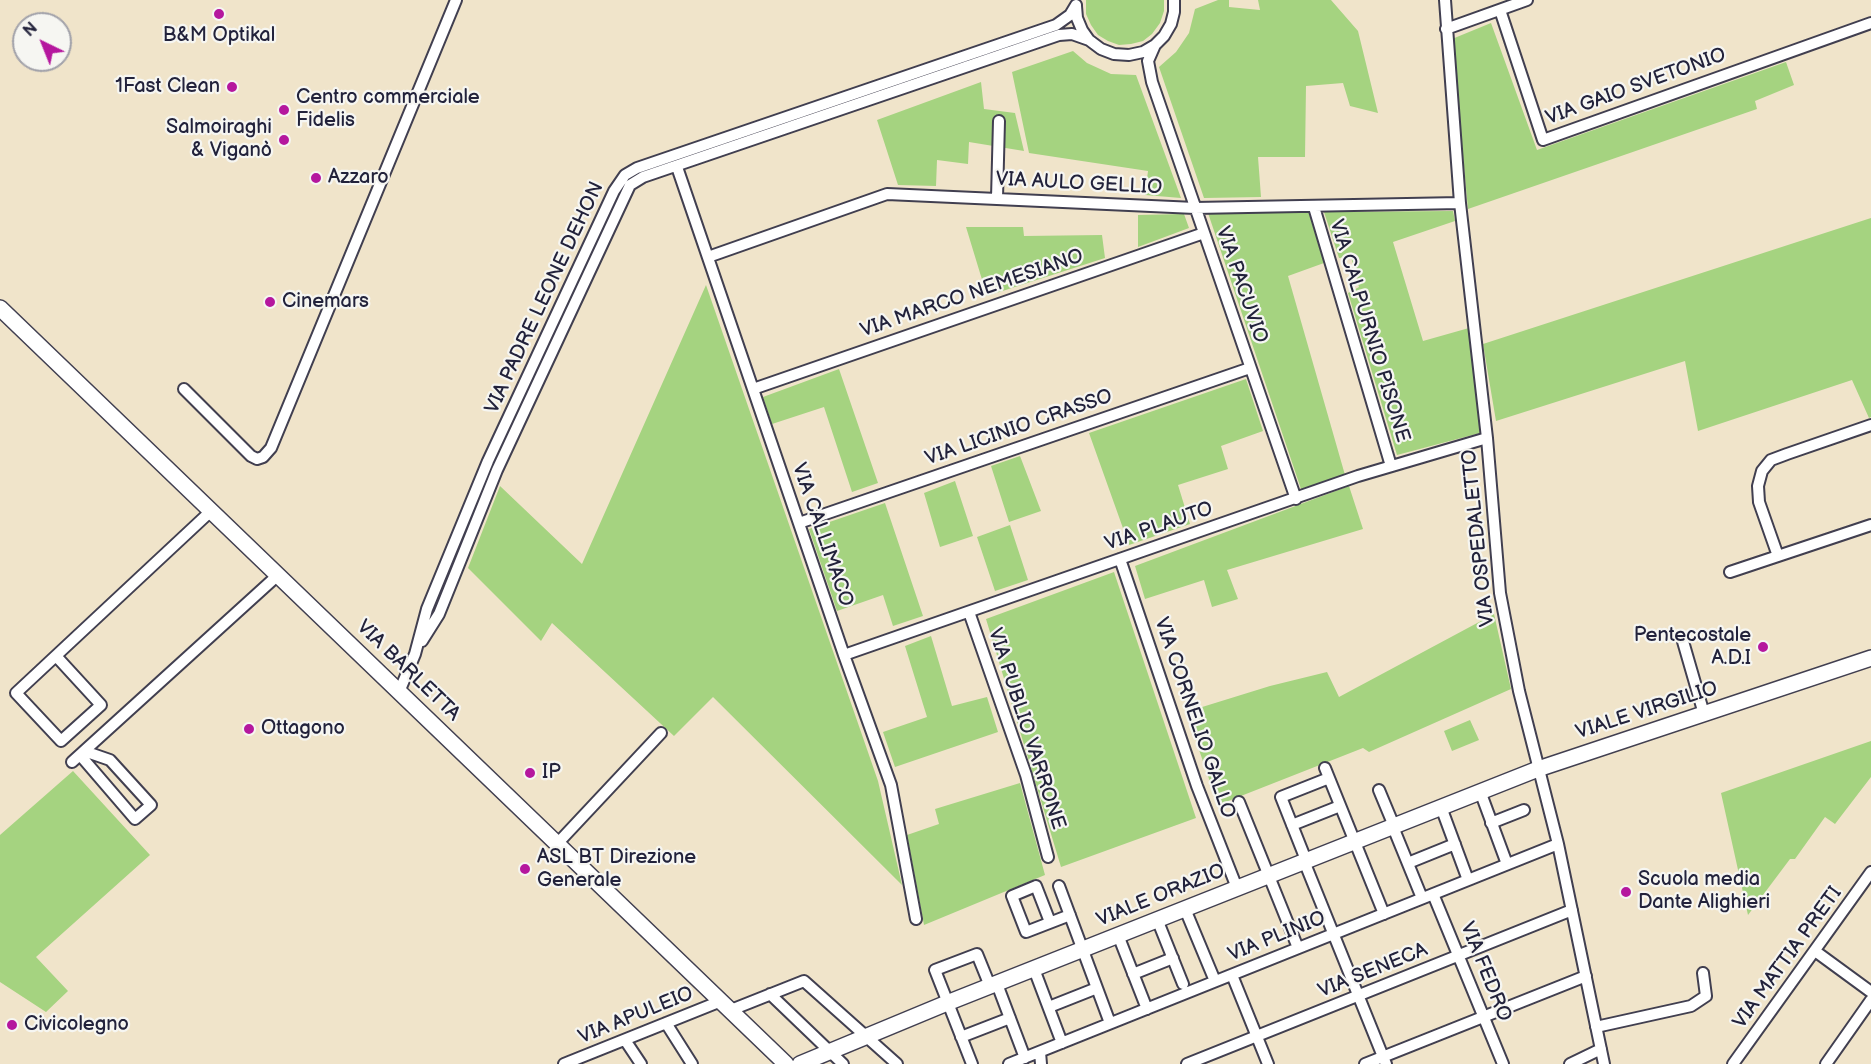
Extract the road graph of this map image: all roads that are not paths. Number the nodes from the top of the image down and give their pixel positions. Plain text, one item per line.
1 (456, 0) edge
2 (1181, 0) edge
3 (1444, 0) edge
4 (1527, 0) edge
5 (1076, 2) edge
6 (1174, 6) edge
7 (1500, 10) junction
8 (1871, 23) edge
9 (1446, 29) junction
10 (1089, 40) junction
11 (1155, 45) junction
12 (1114, 54) junction
13 (1152, 82) junction
14 (999, 121) dead end
15 (677, 166) junction
16 (996, 198) junction
17 (1460, 203) junction
18 (1314, 207) junction
19 (1195, 208) junction
20 (1204, 233) junction
21 (708, 257) junction
22 (0, 308) edge
23 (1250, 368) junction
24 (184, 389) dead end
25 (753, 389) junction
26 (1871, 425) edge
27 (1487, 438) junction
28 (1391, 466) junction
29 (1296, 498) junction
30 (211, 511) junction
31 (799, 523) junction
32 (1871, 525) edge
33 (1778, 556) junction
34 (1120, 559) junction
35 (1730, 572) dead end
36 (278, 575) junction
37 (969, 612) junction
38 (1682, 638) dead end
39 (415, 654) junction
40 (844, 655) junction
41 (56, 656) junction
42 (1871, 658) edge
43 (399, 692) junction
44 (1704, 714) junction
45 (661, 733) dead end
46 (79, 756) junction
47 (1538, 769) junction
48 (1379, 790) dead end
49 (1480, 791) junction
50 (1239, 802) dead end
51 (1340, 806) junction
52 (1441, 807) junction
53 (1524, 810) dead end
54 (1491, 823) junction
55 (1292, 825) junction
56 (1393, 826) junction
57 (1354, 842) junction
58 (1455, 844) junction
59 (1558, 844) junction
60 (556, 845) junction
61 (1048, 857) dead end
62 (1305, 861) junction
63 (1408, 863) junction
64 (1507, 864) junction
65 (1871, 872) edge
66 (1269, 875) junction
67 (1468, 880) junction
68 (1059, 886) dead end
69 (1237, 888) junction
70 (1433, 894) junction
71 (1422, 898) junction
72 (1185, 909) junction
73 (1572, 910) junction
74 (1384, 914) junction
75 (1070, 915) junction
76 (916, 919) dead end
77 (1157, 919) junction
78 (1050, 922) dead end
79 (1333, 934) junction
80 (1118, 935) junction
81 (1298, 948) junction
82 (1083, 949) junction
83 (1815, 951) junction
84 (1458, 956) junction
85 (1173, 958) junction
86 (1034, 969) junction
87 (1703, 973) dead end
88 (1133, 974) junction
89 (1232, 975) junction
90 (1586, 976) junction
91 (1215, 981) junction
92 (1184, 984) dead end
93 (994, 985) junction
94 (1097, 988) junction
95 (1871, 992) edge
96 (770, 994) junction
97 (1358, 996) junction
98 (1871, 1000) edge
99 (947, 1003) junction
100 (726, 1005) junction
101 (1049, 1007) junction
102 (1147, 1009) junction
103 (1483, 1016) junction
104 (1010, 1018) junction
105 (666, 1023) junction
106 (1110, 1023) junction
107 (1596, 1027) junction
108 (866, 1036) junction
109 (1257, 1036) junction
110 (961, 1037) junction
111 (625, 1040) junction
112 (1062, 1042) junction
113 (1601, 1049) junction
114 (829, 1052) junction
115 (1040, 1052) junction
116 (1025, 1058) junction
117 (588, 1060) edge
118 (1384, 1060) edge
119 (564, 1064) edge
120 (641, 1064) edge
121 (692, 1064) edge
122 (786, 1064) edge
123 (800, 1064) edge
124 (843, 1064) edge
125 (897, 1064) edge
126 (972, 1064) edge
127 (1009, 1064) edge
128 (1041, 1064) edge
129 (1187, 1064) edge
130 (1268, 1064) edge
131 (1365, 1064) edge
132 (1503, 1064) edge
133 (1570, 1064) edge
134 (1604, 1064) edge
135 (1733, 1064) edge
136 (1826, 1064) edge

1 - 24 street
2 - 6 street
3 - 9 street, VIA OSPEDALETTO
4 - 7 street
5 - 10 street
5 - 39 street, VIA PADRE LEONE DEHON
6 - 11 street
7 - 8 street, VIA GAIO SVETONIO
7 - 9 street
9 - 17 street, VIA OSPEDALETTO
10 - 12 street, VIA PADRE LEONE DEHON
10 - 15 street, VIA PADRE LEONE DEHON
11 - 12 street
11 - 13 street, VIA PACUVIO
12 - 13 street, VIA PACUVIO
13 - 19 street, VIA PACUVIO
14 - 16 street
15 - 21 street, VIA CALLIMACO
15 - 39 street, VIA PADRE LEONE DEHON
16 - 19 street, VIA AULO GELLIO
16 - 21 street, VIA AULO GELLIO
17 - 18 street, VIA AULO GELLIO
17 - 27 street, VIA OSPEDALETTO
18 - 19 street, VIA AULO GELLIO
18 - 28 street, VIA CALPURNIO PISONE
19 - 20 street, VIA PACUVIO
20 - 23 street, VIA PACUVIO
20 - 25 street, VIA MARCO NEMESIANO
21 - 25 street, VIA CALLIMACO
22 - 30 street, VIA BARLETTA
23 - 29 street, VIA PACUVIO
23 - 31 street, VIA LICINIO CRASSO
25 - 31 street, VIA CALLIMACO
26 - 33 street
27 - 28 street, VIA PLAUTO
27 - 47 street, VIA OSPEDALETTO
28 - 29 street, VIA PLAUTO
29 - 34 street, VIA PLAUTO
30 - 36 street, VIA BARLETTA
30 - 41 street
31 - 40 street, VIA CALLIMACO
32 - 33 street
33 - 35 street
34 - 37 street, VIA PLAUTO
34 - 69 street, VIA CORNELIO GALLO
36 - 43 street, VIA BARLETTA
36 - 46 street
37 - 40 street, VIA PLAUTO
37 - 61 street, VIA PUBLIO VARRONE
38 - 44 street
39 - 43 street, VIA PADRE LEONE DEHON
40 - 76 street, VIA CALLIMACO
41 - 41 street
42 - 44 street, VIALE VIRGILIO
43 - 60 street, VIA BARLETTA
44 - 47 street, VIALE VIRGILIO
45 - 60 street
46 - 46 street
47 - 49 street, VIALE ORAZIO
47 - 59 street, VIA OSPEDALETTO
48 - 56 street
49 - 52 street, VIALE ORAZIO
49 - 54 street
50 - 66 street
51 - 55 street
51 - 55 street
51 - 57 street
52 - 56 street, VIALE ORAZIO
52 - 58 street
53 - 54 street
54 - 64 street
55 - 62 street
56 - 57 street, VIALE ORAZIO
56 - 63 street
57 - 62 street, VIALE ORAZIO
57 - 74 street
58 - 63 street
58 - 67 street
59 - 64 street, VIA PLINIO
59 - 73 street, VIA OSPEDALETTO
60 - 100 street, VIA BARLETTA
62 - 66 street, VIALE ORAZIO
62 - 79 street
63 - 71 street
64 - 67 street, VIA PLINIO
65 - 83 street, VIA MATTIA PRETI
66 - 69 street, VIALE ORAZIO
66 - 81 street
67 - 70 street, VIA PLINIO
68 - 75 street
69 - 72 street, VIALE ORAZIO
70 - 71 street, VIA PLINIO
70 - 84 street, VIA FEDRO
71 - 74 street, VIA PLINIO
72 - 77 street, VIALE ORAZIO
72 - 91 street
73 - 84 street, VIA SENECA
73 - 90 street, VIA OSPEDALETTO
74 - 79 street, VIA PLINIO
75 - 78 street
75 - 82 street
77 - 80 street, VIALE ORAZIO
77 - 85 street
79 - 81 street, VIA PLINIO
79 - 97 street
80 - 82 street, VIALE ORAZIO
80 - 88 street
81 - 89 street, VIA PLINIO
82 - 86 street, VIALE ORAZIO
82 - 94 street
83 - 95 street
83 - 135 street, VIA MATTIA PRETI
84 - 97 street, VIA SENECA
84 - 103 street, VIA FEDRO
85 - 88 street
85 - 92 street
86 - 93 street, VIALE ORAZIO
86 - 101 street
87 - 107 street
88 - 102 street
89 - 91 street, VIA PLINIO
89 - 109 street
90 - 103 street
90 - 107 street, VIA OSPEDALETTO
91 - 102 street, VIA PLINIO
93 - 99 street, VIALE ORAZIO
93 - 99 street
93 - 104 street
94 - 101 street
94 - 106 street
96 - 100 street, VIA APULEIO
96 - 108 street, VIA APULEIO
96 - 114 street
97 - 109 street, VIA SENECA
97 - 118 street
98 - 136 street
99 - 108 street, VIALE ORAZIO
99 - 110 street
100 - 105 street, VIA APULEIO
100 - 122 street, VIA BARLETTA
101 - 112 street
102 - 106 street, VIA PLINIO
103 - 118 street
103 - 132 street, VIA FEDRO
104 - 110 street
104 - 116 street
105 - 111 street, VIA APULEIO
105 - 121 street
106 - 112 street, VIA PLINIO
107 - 113 street, VIA OSPEDALETTO
108 - 114 street, VIALE ORAZIO
108 - 125 street
109 - 129 street, VIA SENECA
109 - 130 street
110 - 126 street
111 - 117 street, VIA APULEIO
111 - 120 street
112 - 115 street, VIA PLINIO
113 - 133 street
113 - 134 street, VIA OSPEDALETTO
114 - 123 street, VIALE ORAZIO
114 - 124 street
115 - 116 street, VIA PLINIO
115 - 128 street
116 - 127 street, VIA PLINIO
117 - 119 street, VIA APULEIO
118 - 131 street

